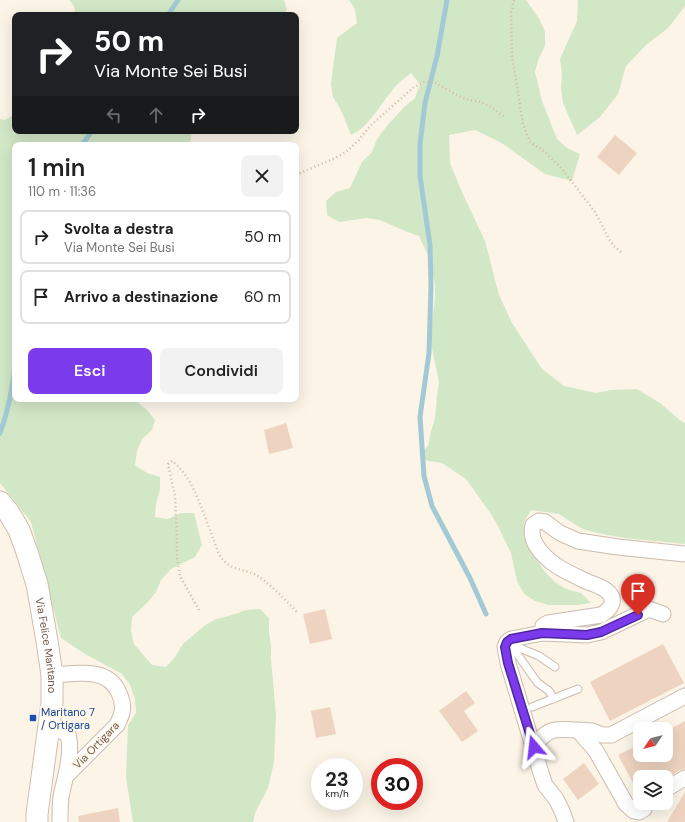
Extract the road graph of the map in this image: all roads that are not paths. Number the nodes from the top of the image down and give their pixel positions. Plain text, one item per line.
1 (0, 502) edge
2 (685, 554) edge
3 (663, 614) dead end
4 (542, 633) junction
5 (507, 642) junction
6 (555, 667) dead end
7 (52, 675) junction
8 (578, 689) dead end
9 (685, 696) edge
10 (554, 699) junction
11 (532, 707) dead end
12 (49, 729) junction
13 (578, 730) junction
14 (534, 747) junction
15 (66, 776) junction
16 (685, 778) edge
17 (673, 785) edge
18 (642, 810) edge
19 (37, 822) edge
20 (60, 822) edge
21 (566, 822) edge

1 - 7 street, Via Felice Maritano
2 - 4 street
3 - 4 street
4 - 5 street
5 - 6 lane
5 - 10 lane
5 - 14 street
7 - 12 street, Via Felice Maritano
7 - 15 street, Via Ortigara
8 - 10 lane
9 - 13 street
10 - 11 lane
12 - 15 street, Via Ortigara
12 - 19 street, Via Felice Maritano
13 - 14 street
13 - 18 street
14 - 21 street
15 - 20 street, Via Ortigara
16 - 17 street

